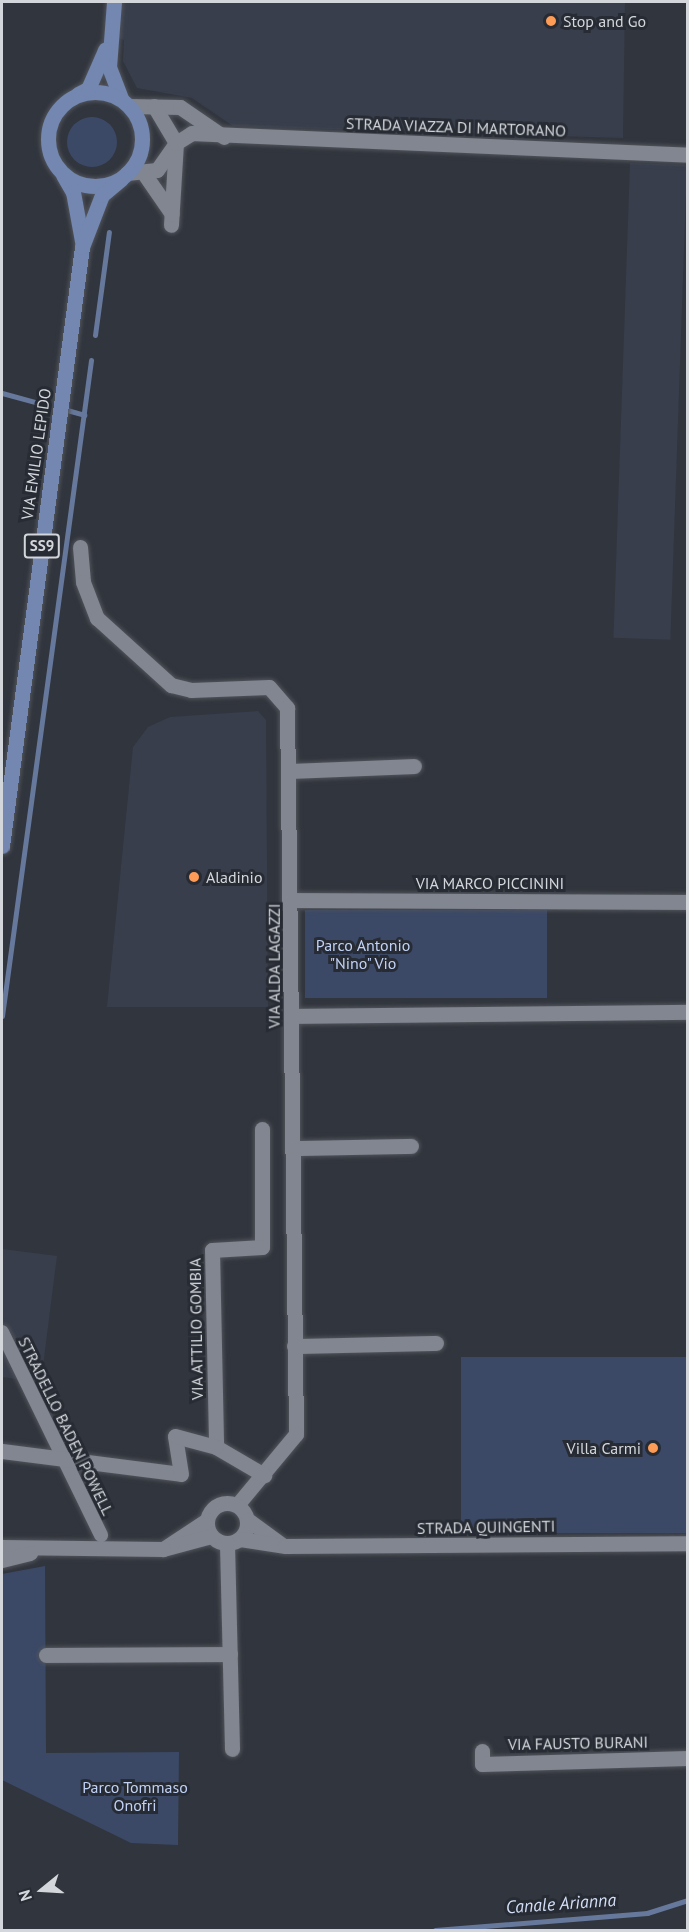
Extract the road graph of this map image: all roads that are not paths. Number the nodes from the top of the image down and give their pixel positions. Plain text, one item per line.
1 (114, 2) edge
2 (109, 38) junction
3 (73, 97) junction
4 (125, 103) junction
5 (154, 106) junction
6 (224, 137) junction
7 (176, 143) junction
8 (687, 155) edge
9 (62, 173) junction
10 (145, 175) junction
11 (124, 176) junction
12 (82, 247) junction
13 (80, 547) dead end
14 (414, 766) dead end
15 (291, 771) junction
16 (2, 846) edge
17 (292, 900) junction
18 (687, 902) edge
19 (687, 1012) edge
20 (292, 1016) junction
21 (262, 1129) dead end
22 (411, 1146) dead end
23 (293, 1148) junction
24 (2, 1332) edge
25 (436, 1343) dead end
26 (294, 1346) junction
27 (216, 1447) junction
28 (2, 1451) edge
29 (64, 1461) junction
30 (264, 1475) junction
31 (237, 1506) junction
32 (207, 1520) junction
33 (248, 1520) junction
34 (101, 1535) dead end
35 (211, 1536) junction
36 (233, 1542) junction
37 (687, 1543) edge
38 (285, 1546) junction
39 (2, 1547) edge
40 (50, 1548) junction
41 (163, 1549) junction
42 (2, 1560) edge
43 (230, 1654) junction
44 (46, 1655) dead end
45 (232, 1749) dead end
46 (482, 1751) dead end
47 (687, 1758) edge

1 - 2 main road, VIA EMILIO LEPIDO / SS9
2 - 3 main road, VIA EMILIO LEPIDO / SS9
2 - 4 main road, VIA EMILIO LEPIDO / SS9
3 - 4 main road
3 - 9 main road, VIA EMILIO LEPIDO / SS9
4 - 5 street
4 - 11 main road, VIA EMILIO LEPIDO / SS9
5 - 6 street
5 - 7 street
6 - 7 street, STRADA VIAZZA DI MARTORANO
6 - 8 street, STRADA VIAZZA DI MARTORANO
7 - 10 street
7 - 10 street
9 - 11 main road
9 - 12 main road, VIA EMILIO LEPIDO / SS9
10 - 11 street
11 - 12 main road, VIA EMILIO LEPIDO / SS9
12 - 16 main road, VIA EMILIO LEPIDO / SS9
13 - 15 street, VIA ALDA LAGAZZI
14 - 15 street
15 - 17 street, VIA ALDA LAGAZZI
17 - 18 street, VIA MARCO PICCININI
17 - 20 street, VIA ALDA LAGAZZI
19 - 20 street
20 - 23 street, VIA ALDA LAGAZZI
21 - 27 street, VIA ATTILIO GOMBIA
22 - 23 street
23 - 26 street, VIA ALDA LAGAZZI
24 - 29 street, STRADELLO BADEN POWELL
25 - 26 street
26 - 30 street, VIA ALDA LAGAZZI
27 - 29 street
27 - 30 street
28 - 29 street
29 - 34 street, STRADELLO BADEN POWELL
30 - 31 street, VIA ALDA LAGAZZI
31 - 32 street
31 - 33 street
32 - 35 street
32 - 41 street
33 - 36 street
33 - 38 street
35 - 36 street
35 - 41 street
36 - 38 street, STRADA QUINGENTI
36 - 43 street
37 - 38 street, STRADA QUINGENTI
39 - 40 street
40 - 41 street
40 - 42 street
43 - 44 street
43 - 45 street
46 - 47 street, VIA FAUSTO BURANI

